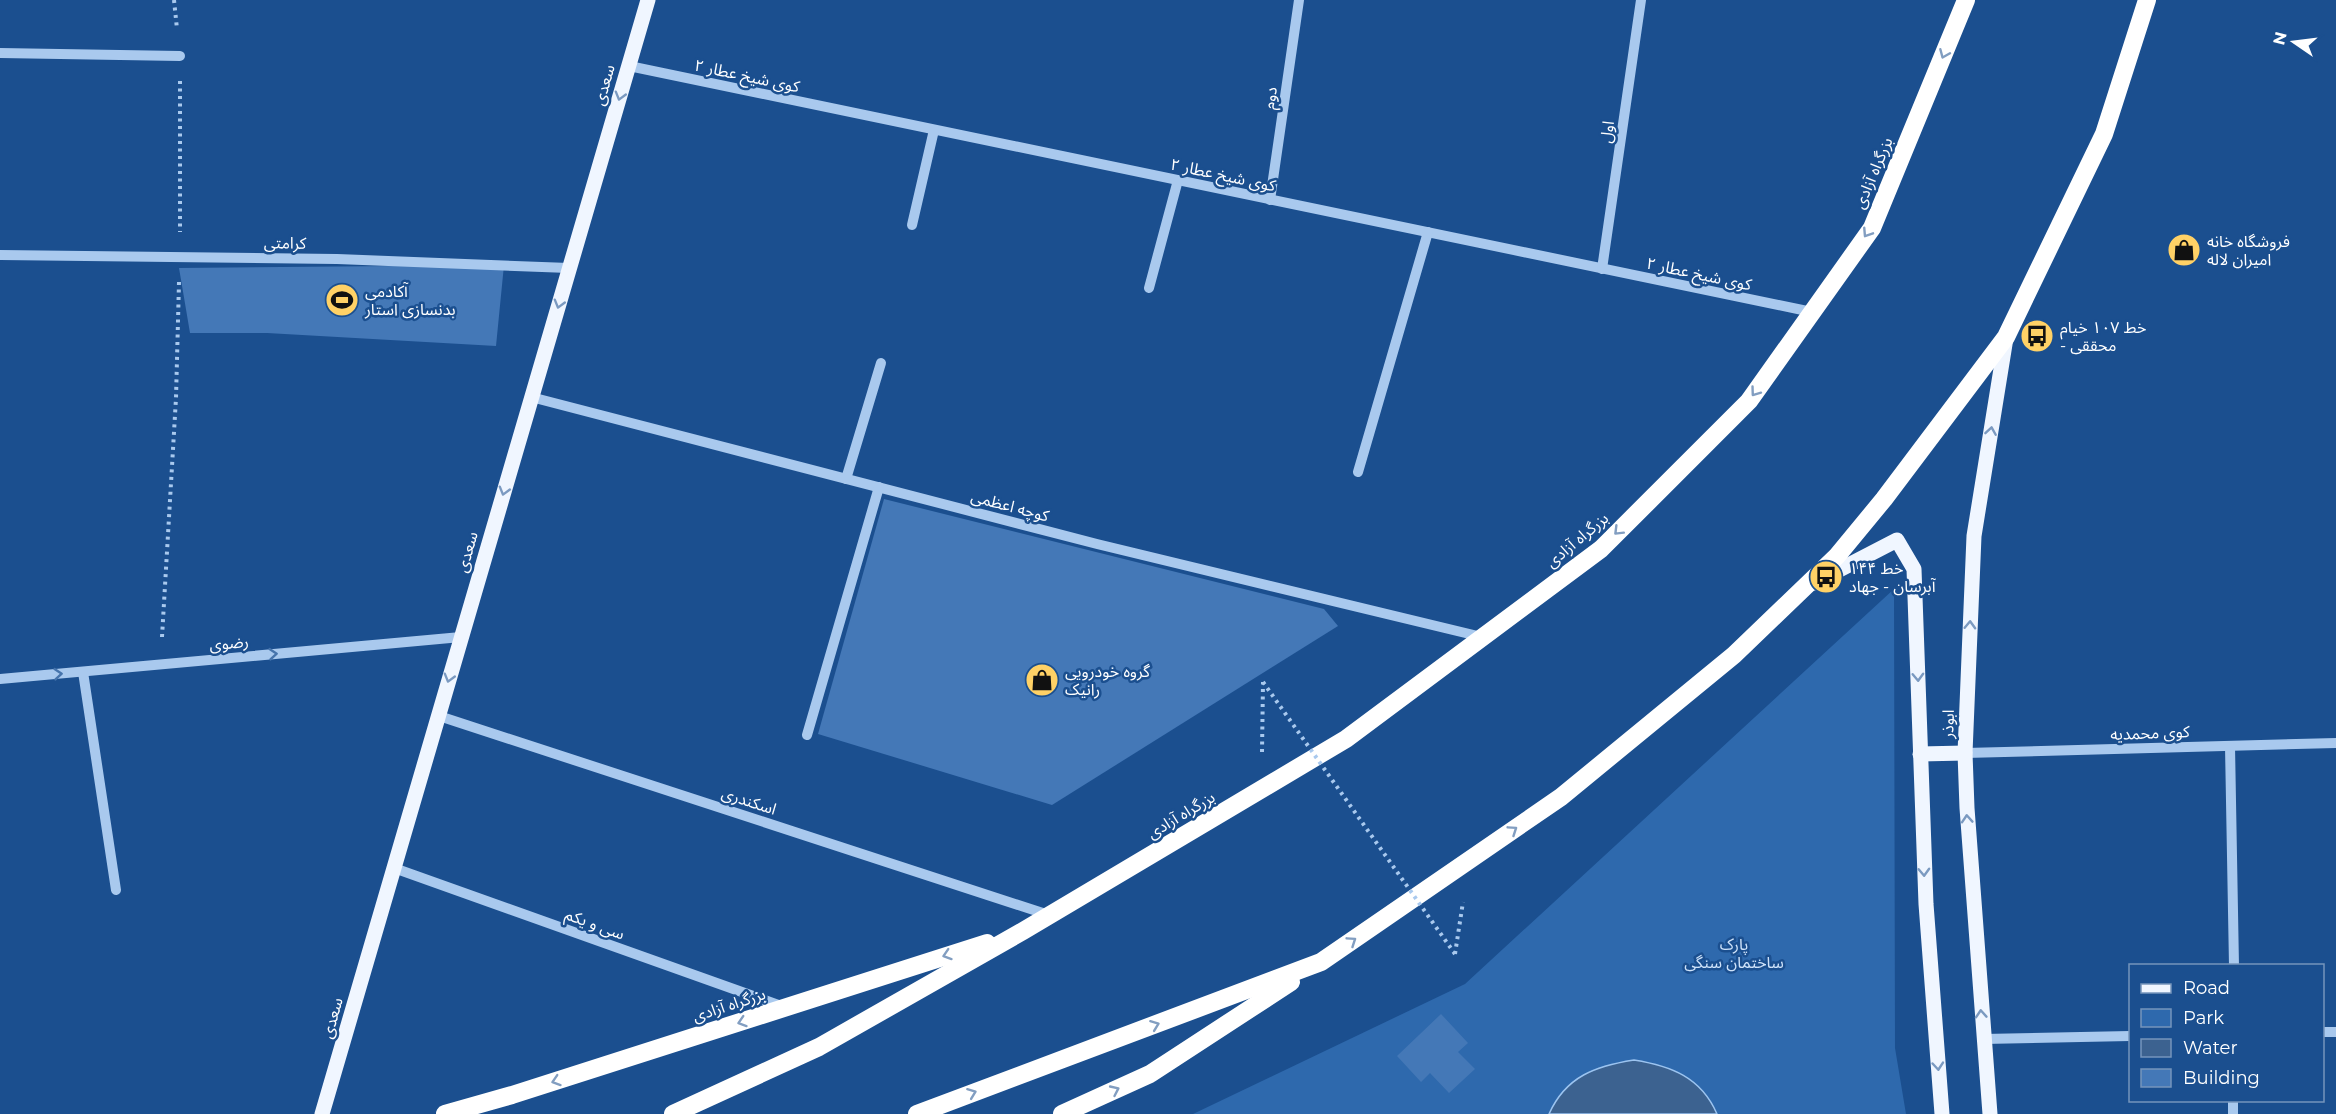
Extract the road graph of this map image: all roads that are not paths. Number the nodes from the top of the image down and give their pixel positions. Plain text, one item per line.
1 (648, 0) edge
2 (1299, 0) edge
3 (1641, 0) edge
4 (1966, 0) edge
5 (2147, 0) edge
6 (0, 53) edge
7 (180, 56) road end
8 (629, 66) junction
9 (934, 130) junction
10 (1178, 180) junction
11 (1270, 200) junction
12 (912, 225) dead end
13 (1428, 232) junction
14 (0, 255) edge
15 (569, 268) junction
16 (1602, 269) junction
17 (1149, 288) dead end
18 (1812, 312) junction
19 (2006, 337) junction
20 (881, 363) dead end
21 (531, 397) junction
22 (1358, 471) dead end
23 (846, 479) junction
24 (879, 487) junction
25 (1803, 589) junction
26 (461, 637) junction
27 (1482, 637) junction
28 (83, 672) junction
29 (0, 680) edge
30 (439, 716) junction
31 (807, 735) dead end
32 (2336, 743) edge
33 (2230, 746) junction
34 (1965, 753) junction
35 (1920, 754) junction
36 (394, 868) junction
37 (116, 890) dead end
38 (1049, 915) junction
39 (1023, 931) junction
40 (1321, 962) junction
41 (2234, 964) edge
42 (786, 1008) junction
43 (2129, 1036) edge
44 (1983, 1039) junction
45 (322, 1114) edge
46 (446, 1114) edge
47 (673, 1114) edge
48 (917, 1114) edge
49 (1062, 1114) edge
50 (1942, 1114) edge
51 (1990, 1114) edge

1 - 8 main road, سعدی
2 - 11 street, دوم
3 - 16 street, اول
4 -> 18 highway, بزرگراه آزادی
5 - 19 highway
6 - 7 street
8 - 9 street, کوی شیخ عطار ۲
8 -> 15 main road, سعدی
9 - 10 street, کوی شیخ عطار ۲
9 - 12 street
10 - 11 street, کوی شیخ عطار ۲
10 - 17 street
11 - 13 street, کوی شیخ عطار ۲
13 - 16 street, کوی شیخ عطار ۲
13 - 22 street
14 - 15 street, کرامتی
15 -> 21 main road, سعدی
16 - 18 street, کوی شیخ عطار ۲
18 -> 27 highway, بزرگراه آزادی
19 - 25 highway
34 -> 19 main road, ابوذر
20 - 23 street
21 - 23 street, کوچه اعظمی
21 -> 26 main road, سعدی
23 - 24 street, کوچه اعظمی
24 - 27 street, کوچه اعظمی
24 - 31 street
25 -> 35 main road, ابوذر
40 -> 25 highway
28 -> 26 street, رضوی
26 -> 30 main road, سعدی
27 - 38 highway, بزرگراه آزادی
29 -> 28 street, رضوی
28 - 37 street
30 - 36 main road, سعدی
30 - 38 street, اسکندری
32 - 33 street, کوی محمدیه
33 - 34 street, کوی محمدیه
33 - 41 street
34 - 35 main road
44 -> 34 main road, ابوذر
35 -> 50 main road, ابوذر
36 - 42 street, سی و یکم
36 - 45 main road, سعدی
38 - 39 highway, بزرگراه آزادی
39 -> 42 highway, بزرگراه آزادی
39 - 47 highway, بزرگراه آزادی
48 -> 40 highway
49 -> 40 highway
42 -> 46 highway, بزرگراه آزادی
43 - 44 street
44 - 51 main road, ابوذر

